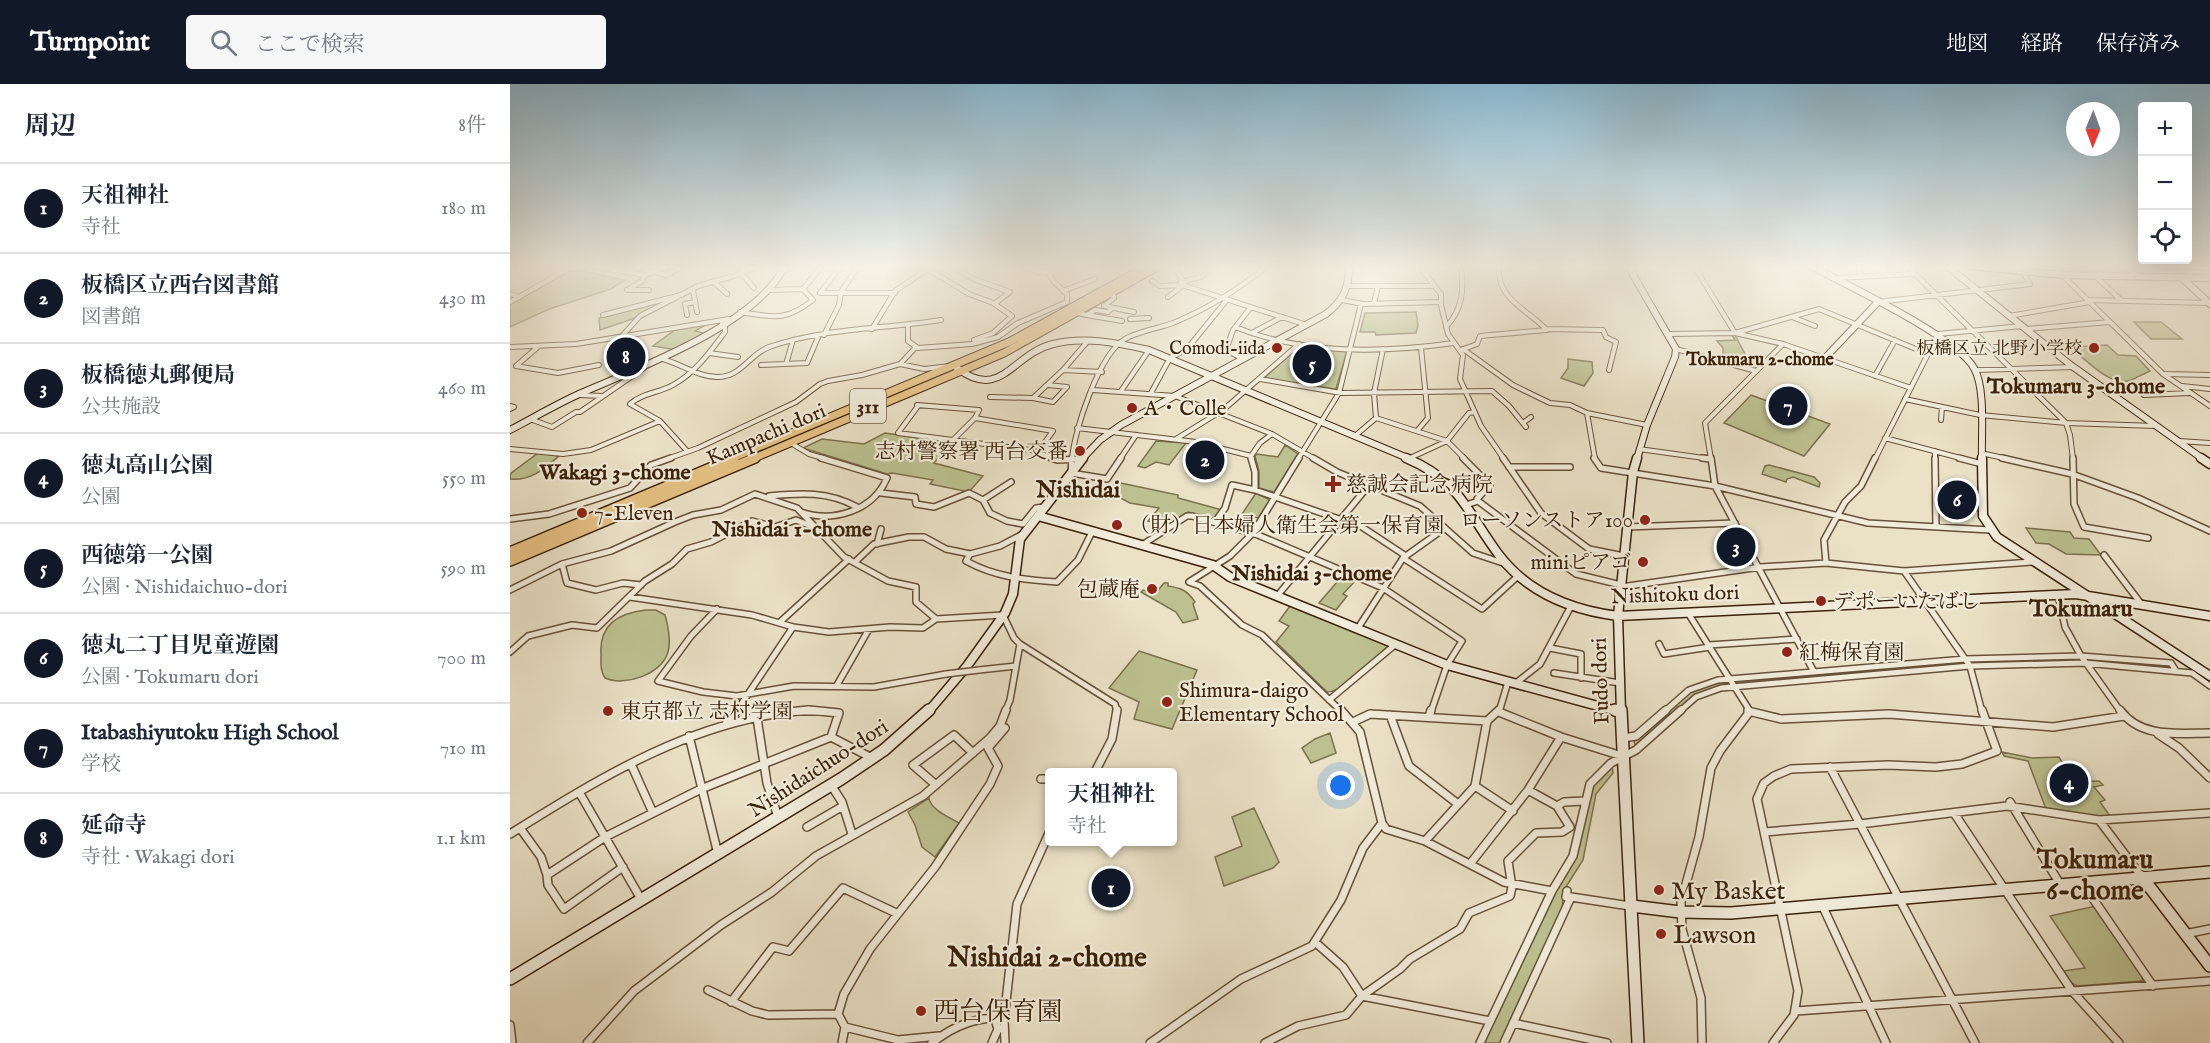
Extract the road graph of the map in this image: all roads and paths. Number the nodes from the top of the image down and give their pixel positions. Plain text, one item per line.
1 (621, 311) edge
2 (650, 311) edge
3 (686, 311) edge
4 (798, 311) edge
5 (835, 311) edge
6 (884, 311) edge
7 (1004, 311) edge
8 (1047, 311) edge
9 (1073, 311) edge
10 (1075, 311) edge
11 (1079, 311) edge
12 (1094, 311) edge
13 (1124, 311) edge
14 (1202, 311) edge
15 (1217, 311) edge
16 (1248, 311) edge
17 (1263, 311) edge
18 (1330, 311) edge
19 (1359, 311) edge
20 (1443, 311) edge
21 (1459, 311) edge
22 (1523, 311) edge
23 (1655, 311) edge
24 (1721, 311) edge
25 (1813, 311) edge
26 (1823, 311) edge
27 (1870, 311) edge
28 (1894, 311) edge
29 (1953, 311) edge
30 (2004, 311) edge
31 (2033, 311) edge
32 (2098, 311) edge
33 (740, 312) joint
34 (1134, 312) dead end
35 (603, 315) dead end
36 (687, 315) dead end
37 (1087, 315) junction
38 (2009, 315) junction
39 (1283, 317) junction
40 (1792, 317) junction
41 (1149, 318) dead end
42 (729, 319) junction
43 (1130, 319) dead end
44 (941, 320) dead end
45 (1122, 321) dead end
46 (2110, 322) junction
47 (722, 324) junction
48 (1307, 325) junction
49 (1856, 325) junction
50 (1815, 326) dead end
51 (908, 327) junction
52 (1235, 327) junction
53 (1446, 327) junction
54 (2024, 327) junction
55 (872, 329) junction
56 (1546, 329) junction
57 (1972, 330) junction
58 (1252, 333) junction
59 (1735, 333) junction
60 (1669, 334) junction
61 (822, 335) junction
62 (1937, 335) junction
63 (622, 336) junction
64 (793, 340) junction
65 (1894, 340) junction
66 (1276, 341) junction
67 (1087, 342) junction
68 (1454, 343) junction
69 (1118, 344) junction
70 (1299, 344) junction
71 (1784, 344) junction
72 (539, 346) junction
73 (948, 346) junction
74 (510, 347) edge
75 (916, 347) junction
76 (1421, 348) junction
77 (1676, 349) junction
78 (1149, 350) junction
79 (1350, 350) junction
80 (1383, 350) junction
81 (1461, 350) junction
82 (710, 353) junction
83 (1928, 354) junction
84 (738, 357) dead end
85 (1170, 358) junction
86 (1825, 358) junction
87 (663, 359) junction
88 (1244, 359) junction
89 (786, 364) junction
90 (900, 364) junction
91 (761, 365) dead end
92 (598, 366) dead end
93 (2074, 367) junction
94 (644, 368) junction
95 (957, 369) junction
96 (2012, 369) junction
97 (695, 370) junction
98 (1063, 370) junction
99 (1609, 370) dead end
100 (1976, 370) junction
101 (1756, 371) junction
102 (1102, 372) junction
103 (2163, 374) junction
104 (2210, 375) edge
105 (1212, 376) junction
106 (1875, 376) junction
107 (1260, 379) junction
108 (1048, 385) junction
109 (2181, 386) junction
110 (922, 388) junction
111 (1911, 388) junction
112 (2210, 389) edge
113 (1093, 390) junction
114 (1247, 390) junction
115 (1121, 391) junction
116 (1467, 391) junction
117 (1426, 392) junction
118 (1151, 393) junction
119 (1339, 393) junction
120 (1374, 393) junction
121 (2190, 393) junction
122 (579, 395) junction
123 (2144, 395) dead end
124 (602, 396) junction
125 (1175, 396) junction
126 (990, 397) dead end
127 (1033, 398) junction
128 (1905, 399) junction
129 (918, 406) joint
130 (2210, 406) edge
131 (1942, 407) junction
132 (1475, 412) junction
133 (1220, 413) junction
134 (1587, 413) junction
135 (1980, 415) junction
136 (1531, 417) dead end
137 (975, 418) junction
138 (1376, 418) junction
139 (530, 419) junction
140 (1941, 420) dead end
141 (1321, 421) junction
142 (660, 422) junction
143 (2066, 423) junction
144 (1524, 425) joint
145 (1647, 425) junction
146 (2156, 426) junction
147 (1077, 428) junction
148 (510, 430) edge
149 (1112, 431) junction
150 (1416, 431) junction
151 (1272, 434) junction
152 (1136, 435) junction
153 (1356, 435) junction
154 (1885, 438) junction
155 (1176, 439) junction
156 (953, 440) junction
157 (1447, 441) junction
158 (2177, 441) junction
159 (2210, 443) edge
160 (794, 445) junction
161 (510, 449) edge
162 (1639, 449) junction
163 (687, 451) junction
164 (1935, 451) junction
165 (1038, 452) junction
166 (1303, 452) junction
167 (1981, 453) junction
168 (1251, 456) junction
169 (1410, 458) junction
170 (1077, 459) junction
171 (1710, 459) junction
172 (1982, 464) junction
173 (2210, 464) edge
174 (1509, 467) junction
175 (1570, 467) dead end
176 (1633, 472) junction
177 (1071, 473) junction
178 (2072, 474) junction
179 (1011, 482) dead end
180 (1370, 484) junction
181 (1715, 486) junction
182 (1255, 490) junction
183 (881, 493) junction
184 (664, 494) junction
185 (764, 496) junction
186 (1275, 497) junction
187 (983, 500) junction
188 (1478, 501) junction
189 (1469, 504) junction
190 (857, 507) junction
191 (1044, 507) junction
192 (800, 512) junction
193 (1838, 515) junction
194 (1038, 516) junction
195 (510, 519) edge
196 (1341, 520) junction
197 (1215, 522) junction
198 (1735, 523) junction
199 (816, 527) junction
200 (1627, 527) junction
201 (1936, 527) junction
202 (1445, 528) junction
203 (881, 529) dead end
204 (1990, 530) junction
205 (576, 531) junction
206 (2145, 531) dead end
207 (2210, 531) edge
208 (1024, 532) junction
209 (1092, 532) junction
210 (1253, 533) junction
211 (877, 544) junction
212 (1140, 546) junction
213 (970, 554) junction
214 (2104, 555) dead end
215 (510, 556) edge
216 (1624, 556) junction
217 (1310, 557) junction
218 (1405, 557) junction
219 (852, 561) junction
220 (2032, 562) junction
221 (1826, 563) junction
222 (562, 564) junction
223 (1507, 564) junction
224 (1213, 565) junction
225 (1760, 567) junction
226 (1904, 571) junction
227 (1518, 576) junction
228 (1016, 579) junction
229 (641, 585) junction
230 (1621, 586) junction
231 (1383, 588) junction
232 (510, 590) edge
233 (1278, 595) junction
234 (2058, 595) junction
235 (2085, 595) junction
236 (630, 597) junction
237 (1926, 602) junction
238 (2142, 605) junction
239 (1570, 608) junction
240 (717, 609) junction
241 (1781, 609) junction
242 (1688, 613) junction
243 (1003, 615) junction
244 (1618, 616) junction
245 (2210, 616) edge
246 (936, 619) junction
247 (780, 622) junction
248 (793, 627) junction
249 (1358, 628) junction
250 (868, 629) junction
251 (1797, 639) junction
252 (1020, 644) junction
253 (1396, 644) junction
254 (1659, 644) dead end
255 (1709, 646) junction
256 (1550, 648) junction
257 (510, 652) edge
258 (2081, 656) junction
259 (1965, 659) junction
260 (2085, 663) junction
261 (1447, 665) junction
262 (1017, 666) junction
263 (1970, 666) junction
264 (2176, 671) junction
265 (1814, 672) junction
266 (1554, 674) dead end
267 (2210, 676) edge
268 (1581, 678) junction
269 (1730, 678) junction
270 (1512, 683) junction
271 (1620, 683) junction
272 (837, 685) junction
273 (1735, 686) junction
274 (2210, 686) edge
275 (749, 694) junction
276 (1329, 700) junction
277 (1748, 711) junction
278 (1499, 712) junction
279 (1621, 712) junction
280 (1390, 715) junction
281 (2124, 716) junction
282 (1429, 717) junction
283 (757, 718) junction
284 (1487, 721) junction
285 (1353, 722) junction
286 (1985, 722) junction
287 (726, 724) junction
288 (1000, 726) junction
289 (2210, 733) edge
290 (2157, 734) junction
291 (689, 736) junction
292 (831, 737) junction
293 (1561, 737) junction
294 (1622, 739) junction
295 (973, 753) junction
296 (1622, 756) junction
297 (874, 759) junction
298 (765, 761) junction
299 (631, 764) junction
300 (1830, 767) junction
301 (1098, 768) edge
302 (2210, 778) edge
303 (1041, 779) dead end
304 (1045, 779) edge
305 (831, 785) junction
306 (936, 785) junction
307 (1474, 786) junction
308 (701, 789) junction
309 (1528, 790) junction
310 (579, 792) junction
311 (1584, 801) junction
312 (1458, 804) junction
313 (2011, 805) junction
314 (843, 806) junction
315 (1557, 806) junction
316 (1513, 811) junction
317 (653, 813) junction
318 (1954, 813) junction
319 (2210, 813) edge
320 (778, 818) junction
321 (2098, 820) junction
322 (1382, 823) junction
323 (1860, 824) junction
324 (807, 827) dead end
325 (1570, 827) junction
326 (520, 828) junction
327 (1578, 830) junction
328 (1764, 832) junction
329 (510, 834) edge
330 (852, 834) junction
331 (605, 837) junction
332 (1425, 841) junction
333 (1045, 842) edge
334 (718, 854) junction
335 (1470, 864) junction
336 (623, 867) junction
337 (2210, 872) edge
338 (547, 875) junction
339 (2142, 877) junction
340 (2082, 882) junction
341 (2060, 884) junction
342 (1514, 885) junction
343 (2005, 889) junction
344 (1552, 891) junction
345 (1899, 898) junction
346 (642, 900) junction
347 (1822, 905) junction
348 (1632, 906) junction
349 (1780, 909) junction
350 (1680, 912) junction
351 (896, 913) junction
352 (2210, 929) edge
353 (2185, 934) junction
354 (1315, 942) junction
355 (2210, 966) edge
356 (510, 979) edge
357 (2210, 981) edge
358 (2153, 986) junction
359 (708, 990) dead end
360 (2072, 991) junction
361 (1362, 996) junction
362 (1952, 999) junction
363 (731, 1002) junction
364 (1869, 1006) junction
365 (1796, 1011) junction
366 (838, 1014) junction
367 (994, 1016) junction
368 (1004, 1019) junction
369 (1490, 1022) junction
370 (1513, 1023) junction
371 (510, 1025) edge
372 (845, 1027) junction
373 (939, 1036) junction
374 (1152, 1042) edge
375 (512, 1043) edge
376 (587, 1043) edge
377 (842, 1043) edge
378 (932, 1043) edge
379 (992, 1043) edge
380 (1005, 1043) edge
381 (1265, 1043) edge
382 (1480, 1043) edge
383 (1504, 1043) edge
384 (1607, 1043) edge
385 (1638, 1043) edge
386 (1702, 1043) edge
387 (1773, 1043) edge
388 (1886, 1043) edge
389 (1975, 1043) edge
390 (2119, 1043) edge

1 - 35 street
2 - 63 street
3 - 36 street
4 - 33 street
5 - 61 street
6 - 55 street
7 - 73 street
8 - 73 street
9 - 95 main road, Kampachi dori / 311
10 - 95 main road
11 - 37 street
12 - 37 street
13 - 34 street
14 - 69 street
15 - 85 street
16 - 52 street
17 - 39 street
18 - 48 street, Nishidaichuo-dori
19 - 79 street
20 - 53 street
21 - 53 street
22 - 56 street
23 - 60 street
24 - 59 street
25 - 40 street
26 - 49 street
27 - 49 street
28 - 62 street
29 - 57 street
30 - 38 street
31 - 38 street
32 - 46 street
33 - 42 street
37 - 45 street
38 - 54 street
39 - 48 street
39 - 58 street
40 - 50 street
40 - 59 street
41 - 43 street
42 - 47 street
42 - 63 street
44 - 51 street
46 - 54 street
46 - 103 street
47 - 82 street
47 - 87 street
48 - 66 street, Nishidaichuo-dori
49 - 65 street
49 - 86 street
51 - 55 street
51 - 75 street
52 - 58 street
52 - 88 street
53 - 68 street
54 - 57 street
54 - 93 street
55 - 61 street
56 - 81 street
56 - 99 street
57 - 62 street
57 - 96 street
58 - 66 street
59 - 60 street
59 - 71 street
60 - 77 street
61 - 64 street
61 - 89 street
62 - 83 street
62 - 100 street
63 - 72 street
64 - 89 street
64 - 97 street
65 - 83 street
65 - 106 street
66 - 70 street
66 - 88 street, Nishidaichuo-dori
67 - 69 street, Nishitoku dori
67 - 95 street, Nishitoku dori
67 - 98 street
68 - 76 street
68 - 81 street
69 - 78 street, Nishitoku dori
69 - 102 street
70 - 79 street
70 - 107 street
71 - 86 street
71 - 101 street
72 - 74 street
72 - 92 street
73 - 75 street
75 - 90 street
76 - 80 street
76 - 117 street
77 - 101 street
77 - 145 street, Fudo dori
78 - 85 street, Nishitoku dori
78 - 115 street
79 - 80 street
79 - 119 street
80 - 120 street
81 - 116 street
81 - 134 street
82 - 84 street
82 - 97 street
83 - 111 street
85 - 105 street, Nishitoku dori
85 - 118 street
86 - 106 street
87 - 94 street
87 - 97 street
88 - 105 street, Nishidaichuo-dori
89 - 91 street
90 - 95 street
90 - 163 street
93 - 96 street
93 - 146 street
94 - 122 street
94 - 124 street
95 - 110 main road, Kampachi dori / 311
95 - 184 main road, Kampachi dori / 311
95 - 184 main road
96 - 100 street
96 - 143 street
97 - 142 street
98 - 102 street
98 - 108 street
100 - 135 street
101 - 171 street
102 - 113 street
103 - 104 street
103 - 109 street
105 - 114 street, Nishitoku dori
105 - 125 street, Nishidaichuo-dori
106 - 111 street
107 - 114 street
107 - 119 street
108 - 127 street
108 - 127 street
109 - 112 street
109 - 121 street
110 - 160 main road
110 - 184 main road, Kampachi dori / 311
111 - 128 street
113 - 115 street
113 - 147 street
114 - 133 street
114 - 141 street, Nishitoku dori
115 - 118 street
116 - 117 street
116 - 132 street
116 - 144 street
117 - 120 street
117 - 150 street
118 - 125 street
119 - 120 street
119 - 141 street
120 - 138 street
121 - 123 street
121 - 130 street
122 - 124 street
122 - 139 street
124 - 139 street
125 - 133 street
125 - 149 street, Nishidaichuo-dori
126 - 127 street
128 - 131 street
128 - 154 street
129 - 137 street
129 - 156 street
131 - 135 street
131 - 140 street
132 - 157 street
132 - 174 street
133 - 151 street
133 - 155 street
134 - 145 street
134 - 176 street
135 - 143 street
135 - 167 street
136 - 144 street
137 - 156 street
137 - 165 street
138 - 150 street
138 - 153 street
139 - 148 street
141 - 153 street, Nishitoku dori
141 - 166 street
142 - 161 street
142 - 163 street
143 - 146 street
143 - 178 street
145 - 162 street, Fudo dori
146 - 158 street
147 - 149 street
147 - 170 street
149 - 152 street
149 - 170 street, Nishidaichuo-dori
150 - 157 street
151 - 166 street
151 - 168 street
152 - 155 street
152 - 177 street
153 - 169 street, Nishitoku dori
154 - 164 street
154 - 193 street
155 - 168 street
156 - 165 street
157 - 169 street
157 - 188 street
158 - 159 street
158 - 173 street
160 - 183 street
160 - 184 main road
162 - 171 street
162 - 176 street, Fudo dori
163 - 195 street
164 - 172 street
164 - 201 street
165 - 170 street
166 - 180 street
166 - 186 street
167 - 172 street
167 - 178 street
168 - 182 street
169 - 189 street, Nishitoku dori
170 - 177 street, Nishidaichuo-dori
171 - 181 street
172 - 204 street
174 - 175 street
174 - 216 street
176 - 181 street
176 - 200 street, Fudo dori
177 - 191 street, Nishidaichuo-dori
178 - 206 street
178 - 207 street
179 - 187 street
180 - 196 street
180 - 202 street
181 - 193 street
181 - 198 street
182 - 186 street
182 - 197 street
183 - 187 street
183 - 190 street
184 - 205 main road
184 - 205 main road
184 - 205 main road
185 - 190 street
185 - 192 street
185 - 222 street
186 - 196 street
186 - 210 street
187 - 191 street
188 - 189 street
188 - 230 street
189 - 223 street, Nishitoku dori
190 - 192 street
191 - 194 street, Nishidaichuo-dori
192 - 199 street
193 - 201 street
193 - 221 street
194 - 208 street, Nishidaichuo-dori
194 - 209 street
196 - 217 street
196 - 218 street
197 - 210 street
197 - 212 street
198 - 200 street
198 - 225 street
199 - 219 street
199 - 229 street
200 - 216 street, Fudo dori
201 - 204 street
202 - 218 street
202 - 223 street
203 - 211 street
204 - 220 street
205 - 215 main road
208 - 213 street
208 - 228 street, Nishidaichuo-dori
209 - 212 street
209 - 228 street
210 - 217 street
210 - 224 street
211 - 213 street
211 - 219 street
212 - 224 street
213 - 228 street
214 - 238 street
216 - 230 street, Fudo dori
217 - 231 street
217 - 233 street
218 - 227 street
218 - 231 street
219 - 246 street
219 - 247 street
220 - 226 street
220 - 235 street
221 - 225 street
221 - 226 street
222 - 229 street
222 - 232 street
223 - 227 street, Nishitoku dori
224 - 233 street
224 - 276 street
225 - 230 street
225 - 241 street
226 - 237 street
227 - 239 street, Nishitoku dori
228 - 243 street, Nishidaichuo-dori
229 - 236 street
230 - 244 street, Fudo dori
231 - 249 street
231 - 261 street
233 - 249 street
234 - 235 street, Nishitoku dori
234 - 237 street, Nishitoku dori
234 - 258 street
235 - 238 street, Nishitoku dori
235 - 267 street
236 - 240 street
236 - 257 street
237 - 241 street, Nishitoku dori
237 - 259 street
238 - 245 street, Nishitoku dori
239 - 244 street, Nishitoku dori
239 - 256 street
240 - 247 street
240 - 275 street
241 - 242 street, Nishitoku dori
241 - 251 street
242 - 244 street, Nishitoku dori
242 - 255 street
243 - 246 street
243 - 252 street
243 - 297 street, Nishidaichuo-dori
244 - 271 street, Fudo dori
246 - 250 street
247 - 248 street
248 - 250 street
248 - 275 street
249 - 253 street
250 - 272 street
251 - 255 street
251 - 265 street
252 - 262 street
252 - 301 street
253 - 261 street
253 - 276 street
254 - 255 street
255 - 269 street
256 - 268 street
256 - 270 street
258 - 259 street
258 - 260 street
258 - 264 street
259 - 263 street
259 - 265 street
260 - 263 street
260 - 264 street
260 - 281 street
261 - 270 street
261 - 282 street
262 - 272 street, bridge
262 - 288 street
263 - 273 street
263 - 286 street
264 - 274 street
265 - 269 street
266 - 268 street
268 - 271 street
269 - 273 street
269 - 294 street
270 - 278 street
270 - 279 street
271 - 279 street, Fudo dori
272 - 275 street
273 - 277 street
273 - 296 street
275 - 287 street
276 - 285 street
277 - 286 street
277 - 350 street
278 - 284 street
278 - 293 street
279 - 294 street, Fudo dori
280 - 282 street
280 - 285 street
280 - 312 street
281 - 286 street
281 - 290 street
282 - 284 street
283 - 287 street
283 - 292 street
283 - 298 street
284 - 307 street
285 - 322 street
286 - 300 street
287 - 291 street
288 - 295 street
288 - 351 street
289 - 290 street
290 - 302 street
291 - 299 street
291 - 308 street
292 - 297 street
292 - 298 street
293 - 296 street
293 - 309 street
294 - 296 street, Fudo dori
295 - 306 street
295 - 306 street
296 - 311 street
296 - 348 street, Fudo dori
297 - 305 street, Nishidaichuo-dori
298 - 308 street
298 - 320 street
299 - 310 street
299 - 317 street
300 - 323 street
300 - 328 street
303 - 304 street
305 - 314 street
305 - 320 street, Nishidaichuo-dori
306 - 330 street
307 - 312 street
307 - 316 street
308 - 317 street
308 - 334 street
309 - 315 street
309 - 316 street
310 - 326 street
310 - 331 street
311 - 315 street
311 - 327 street
312 - 332 street
313 - 318 street
313 - 321 street
313 - 341 street
314 - 324 street
314 - 330 street
315 - 325 street
316 - 335 street
317 - 331 street
318 - 323 street
318 - 343 street
319 - 321 street
320 - 334 street, Nishidaichuo-dori
321 - 339 street
322 - 332 street
322 - 354 street
323 - 328 street
323 - 345 street
325 - 327 street
325 - 342 street
326 - 329 street
326 - 338 street
327 - 344 street
328 - 349 street
330 - 376 street
331 - 336 street
331 - 338 street
332 - 335 street
333 - 368 street
334 - 346 street, Nishidaichuo-dori
335 - 342 street
336 - 338 street
336 - 346 street
337 - 339 street
339 - 340 street
339 - 353 street
340 - 341 street
340 - 358 street
341 - 343 street
342 - 344 street
342 - 361 street
343 - 345 street
343 - 360 street
344 - 369 street
345 - 347 street
345 - 362 street
346 - 356 street, Nishidaichuo-dori
347 - 349 street
347 - 364 street
348 - 350 street
348 - 370 street
348 - 385 street, Fudo dori
349 - 350 street
349 - 365 street
350 - 386 street
351 - 363 street
351 - 366 street
352 - 353 street
353 - 355 street
354 - 361 street
354 - 374 street
357 - 358 street
358 - 360 street
359 - 363 street
360 - 362 street
360 - 390 street
361 - 369 street
361 - 381 street
362 - 364 street
362 - 389 street
363 - 366 street
364 - 365 street
364 - 388 street
365 - 387 street
366 - 372 street
367 - 368 street
367 - 373 street
367 - 379 street
368 - 380 street
369 - 382 street
370 - 383 street
370 - 384 street
371 - 375 street
372 - 373 street
372 - 377 street
373 - 378 street

